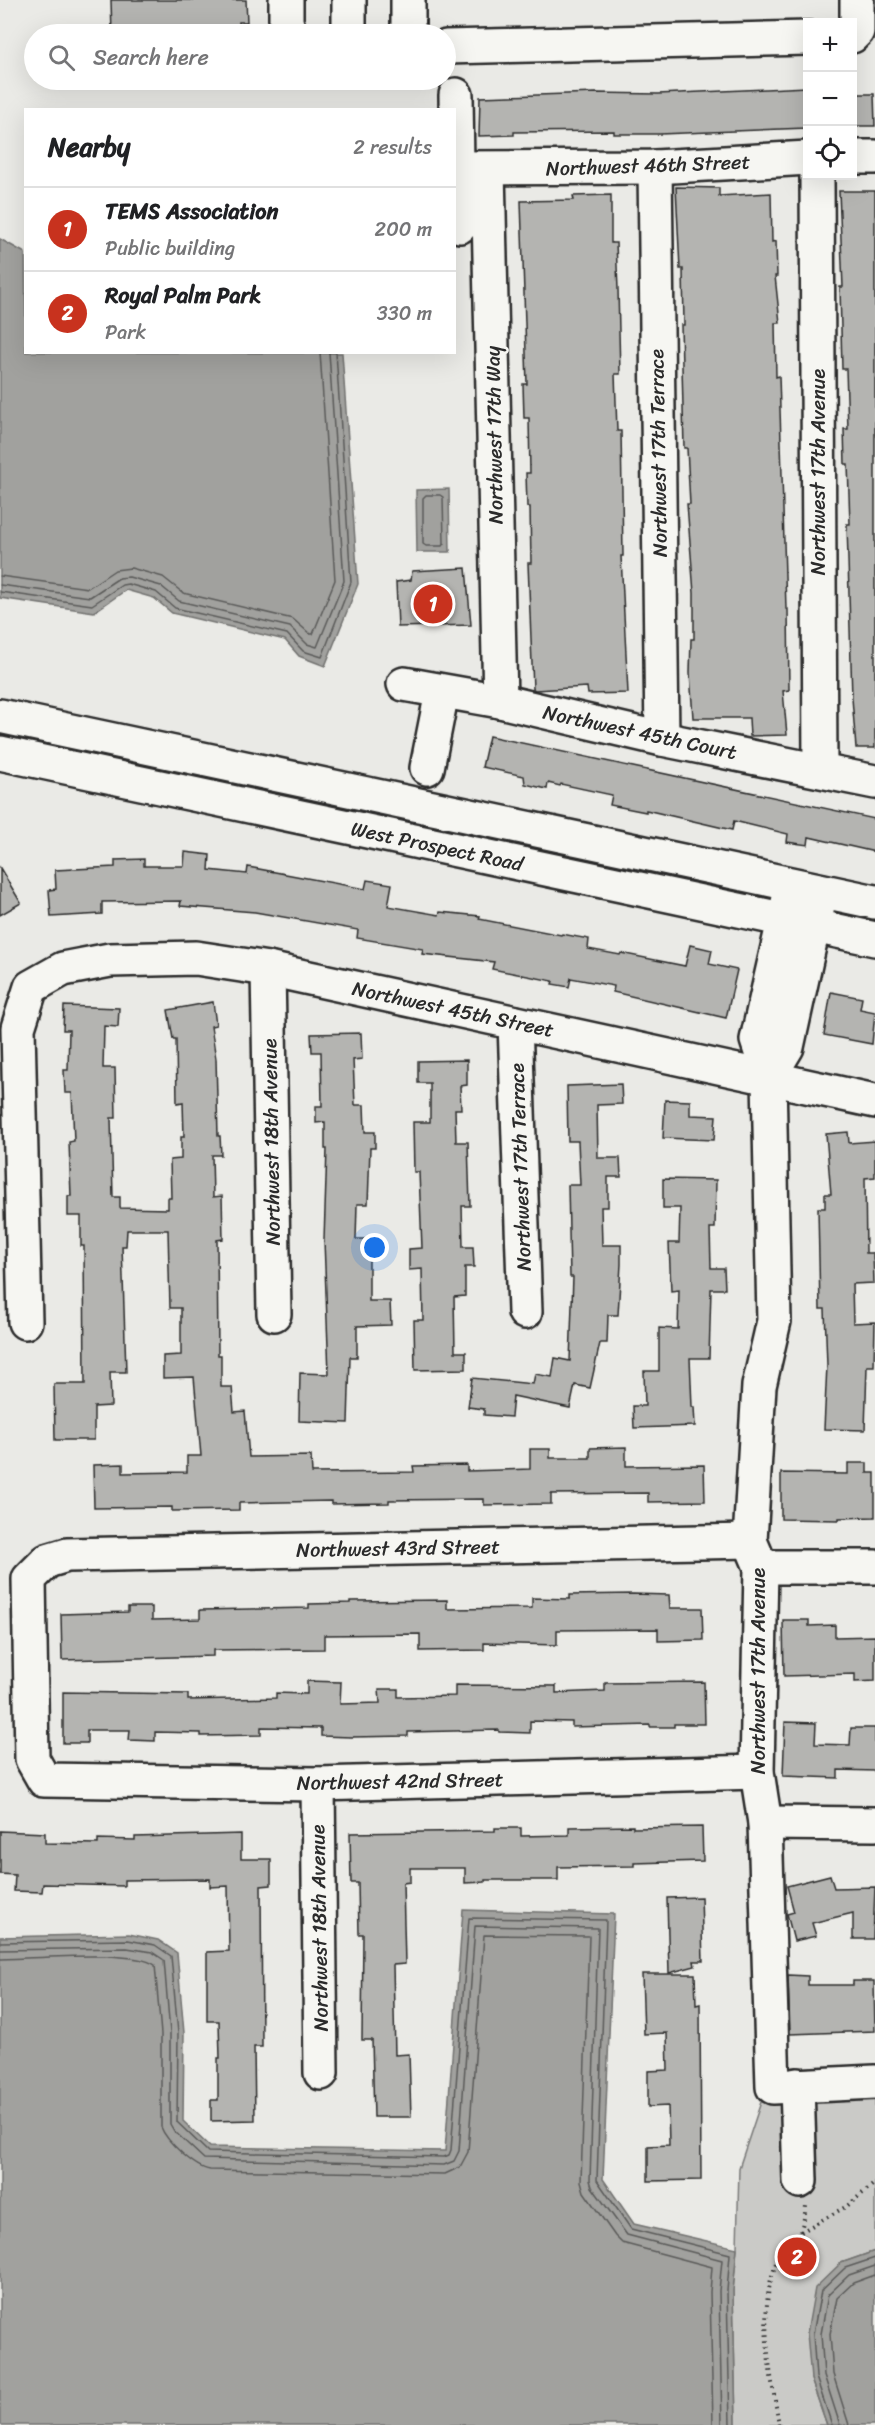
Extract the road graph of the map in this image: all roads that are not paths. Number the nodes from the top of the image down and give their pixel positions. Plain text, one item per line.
1 (286, 0) edge
2 (349, 0) edge
3 (408, 0) edge
4 (857, 0) edge
5 (857, 18) edge
6 (287, 24) edge
7 (349, 24) edge
8 (408, 24) edge
9 (803, 38) edge
10 (456, 47) edge
11 (456, 95) dead end
12 (857, 157) edge
13 (875, 157) edge
14 (803, 158) edge
15 (654, 167) junction
16 (473, 168) junction
17 (816, 180) edge
18 (460, 226) dead end
19 (404, 684) dead end
20 (442, 692) junction
21 (500, 701) junction
22 (0, 716) edge
23 (662, 739) junction
24 (0, 753) edge
25 (427, 768) dead end
26 (820, 769) junction
27 (875, 782) edge
28 (806, 888) junction
29 (875, 902) edge
30 (799, 923) junction
31 (875, 939) edge
32 (268, 969) junction
33 (515, 1023) junction
34 (769, 1077) junction
35 (875, 1101) edge
36 (525, 1312) dead end
37 (274, 1314) dead end
38 (25, 1322) dead end
39 (756, 1554) junction
40 (875, 1567) edge
41 (757, 1772) junction
42 (44, 1780) joint
43 (318, 1784) junction
44 (765, 1823) junction
45 (875, 1824) edge
46 (321, 2073) dead end
47 (875, 2082) edge
48 (785, 2086) junction
49 (800, 2181) road end

1 - 6 street
2 - 7 street
3 - 8 street
4 - 5 street
9 - 10 street
11 - 16 street
12 - 13 street
14 - 15 street, Northwest 46th Street
15 - 16 street, Northwest 46th Street
15 - 23 street, Northwest 17th Terrace
16 - 18 street
16 - 21 street, Northwest 17th Way
17 - 26 street, Northwest 17th Avenue
19 - 20 street, Northwest 45th Court
20 - 21 street, Northwest 45th Court
20 - 25 street
21 - 23 street, Northwest 45th Court
22 - 28 street, West Prospect Road
23 - 26 street, Northwest 45th Court
24 - 30 street, West Prospect Road
26 - 27 street, Northwest 45th Court
28 - 29 street, West Prospect Road
28 - 30 street, Northwest 17th Avenue
30 - 31 street, West Prospect Road
30 - 34 street, Northwest 17th Avenue
32 - 33 street, Northwest 45th Street
32 - 37 street, Northwest 18th Avenue
32 - 38 street, Northwest 45th Street
33 - 34 street, Northwest 45th Street
33 - 36 street, Northwest 17th Terrace
34 - 35 street, Northwest 45th Street
34 - 39 street, Northwest 17th Avenue
39 - 40 street, Northwest 43rd Street
39 - 41 street, Northwest 17th Avenue
39 - 42 street, Northwest 43rd Street
41 - 43 street, Northwest 42nd Street
41 - 44 street, Northwest 17th Avenue
42 - 43 street, Northwest 42nd Street
43 - 46 street, Northwest 18th Avenue
44 - 45 street
44 - 48 street, Northwest 17th Avenue
47 - 48 street
48 - 49 street, Northwest 17th Avenue

